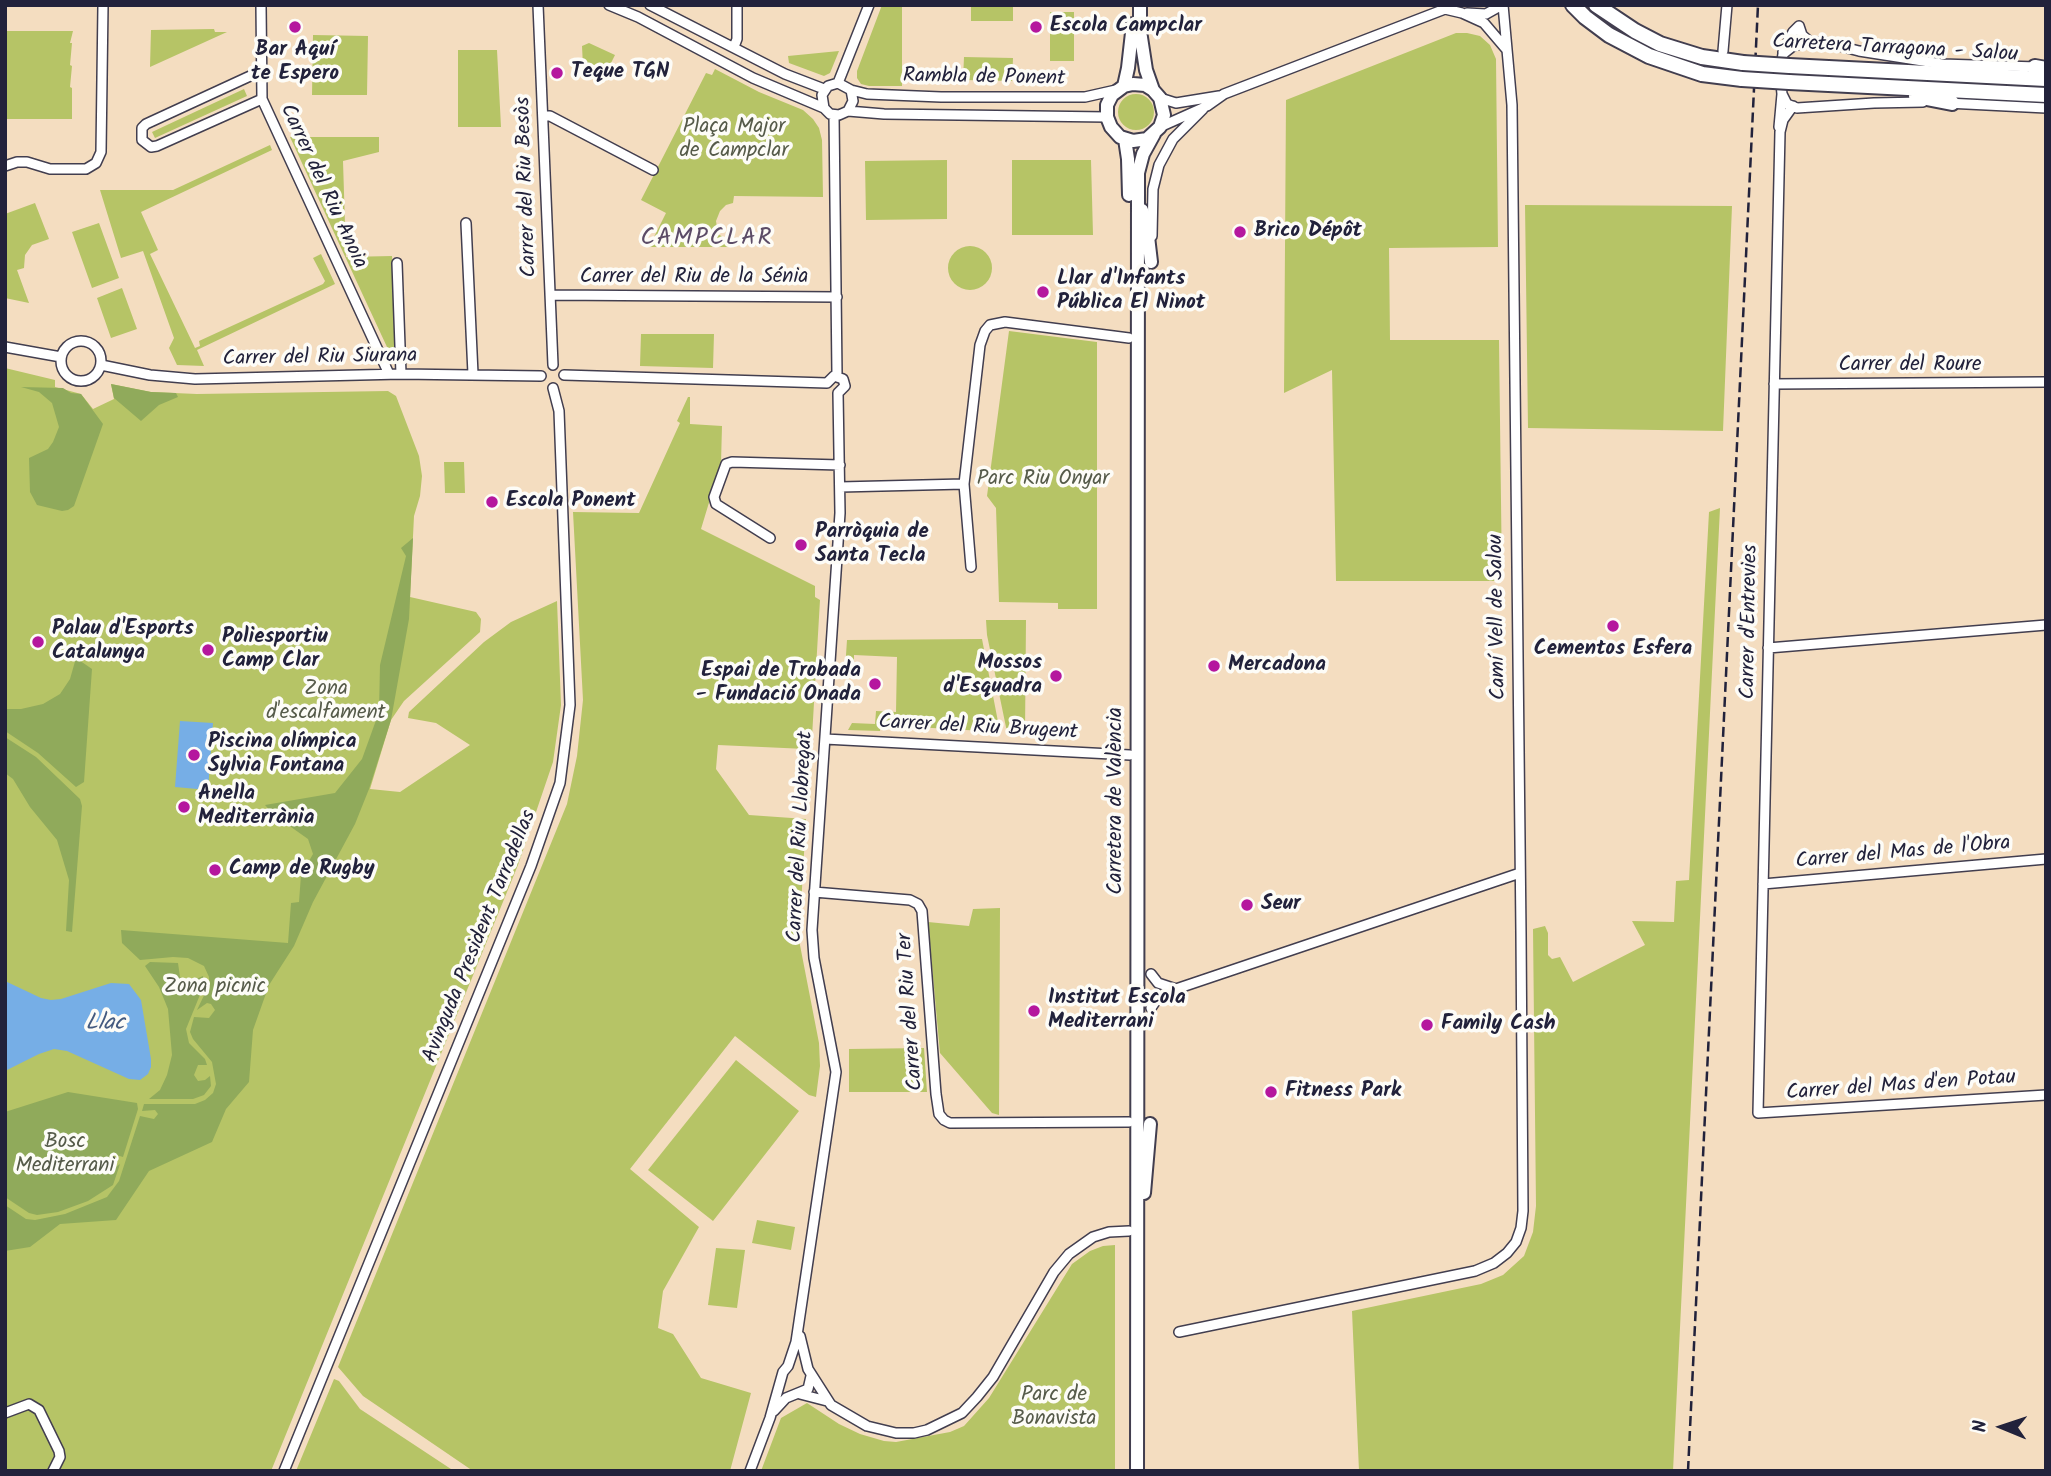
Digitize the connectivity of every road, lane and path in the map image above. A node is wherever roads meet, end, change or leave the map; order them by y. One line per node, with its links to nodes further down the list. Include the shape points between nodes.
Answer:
1 (103, 5): 50 (street, via 101,152 96,163 86,169 50,169 27,162)
2 (261, 5): 26 (street, Carrer del Riu Anoia)
3 (609, 5): 41 (street, via 763,83)
4 (650, 5): 19 (street)
5 (737, 5): 19 (street)
6 (869, 5): 28 (street)
7 (1133, 5): 30 (main road, via 1133,34)
8 (1140, 5): 34 (main road, via 1146,70)
9 (1502, 5): 16 (street, via 1486,14); 20 (street, Camí Vell de Salou)
10 (1563, 5): 17 (highway)
11 (1573, 5): 17 (highway)
12 (1596, 5): 21 (highway, Carretera Tarragona - Salou, via 1660,44 1692,55)
13 (1727, 5): 21 (street)
14 (538, 6): 45 (street, Carrer del Riu Besòs)
15 (1447, 7): 16 (street); 35 (street)
16 (1462, 13): 20 (street, via 1484,23)
17 (1585, 17): 31 (highway, Carretera Tarragona - Salou, bridge, via 1649,56 1702,74)
18 (1810, 42): 22 (street, via 1793,46); 22 (street, via 1799,26); 23 (street)
19 (734, 47): 32 (street)
20 (1508, 51): 84 (street, Camí Vell de Salou)
21 (1731, 59): 22 (highway, Carretera Tarragona - Salou, bridge)
22 (1786, 60): 25 (highway, Carretera Tarragona - Salou); 31 (street, Carrer d'Entrevies, via 1780,74)
23 (1942, 64): 24 (street); 25 (highway)
24 (2042, 68)
25 (1869, 69): 27 (highway, Carretera Tarragona - Salou)
26 (261, 71): 37 (street, Carrer del Riu Anoia); 37 (street, via 146,124 142,140 157,146)
27 (2046, 79)
28 (838, 83): 32 (street); 33 (street)
29 (1853, 85): 31 (highway, Carretera Tarragona - Salou); 36 (highway, Carretera Tarragona - Salou); 38 (highway)
30 (1121, 88): 33 (street, Rambla de Ponent, via 1086,97 933,97); 34 (main road, via 1140,84); 46 (main road, via 1107,105)
31 (1785, 88): 40 (street, via 1787,103); 48 (street, Carrer d'Entrevies)
32 (824, 89): 41 (street)
33 (851, 90): 43 (street, via 853,101)
34 (1157, 94): 35 (street, via 1176,103); 47 (main road, via 1164,115)
35 (1224, 94): 39 (street)
36 (2046, 95)
37 (262, 99): 63 (street, Carrer del Riu Anoia)
38 (1952, 103): 40 (street); 42 (street)
39 (1207, 106): 47 (street); 54 (street, via 1173,139 1159,165 1153,189)
40 (1793, 106): 48 (street, Carrer d'Entrevies)
41 (824, 108): 44 (street)
42 (2046, 108)
43 (848, 111): 44 (street); 46 (street, Rambla de Ponent)
44 (834, 115): 57 (street)
45 (543, 116): 51 (street); 56 (street, Carrer del Riu Besòs)
46 (1107, 117): 49 (main road)
47 (1157, 131): 49 (main road, via 1138,141); 52 (main road, Carretera de València, via 1143,154)
48 (1780, 132): 71 (street, Carrer d'Entrevies)
49 (1125, 139): 58 (main road, Carretera de València)
50 (5, 166)
51 (653, 170)
52 (1138, 201): 54 (main road); 95 (main road, Carretera de València)
53 (466, 223): 65 (street)
54 (1151, 262)
55 (397, 263): 64 (street, Carrer del Riu Anoia)
56 (550, 295): 57 (street, Carrer del Riu de la Sénia); 62 (street, Carrer del Riu Besòs)
57 (836, 297): 67 (street)
58 (1129, 338): 75 (street, via 1005,322 990,326 980,345); 82 (main road, Carretera de València)
59 (5, 347): 60 (street)
60 (61, 357): 61 (street, via 72,342 88,341 99,352); 61 (street, via 67,377 80,382 94,377)
61 (101, 365): 63 (street, Carrer del Riu Siurana, via 195,379)
62 (553, 365): 66 (street); 68 (street)
63 (389, 374): 64 (street, Carrer del Riu Siurana)
64 (401, 374): 65 (street, Carrer del Riu Siurana)
65 (473, 374): 68 (street, Carrer del Riu Siurana)
66 (564, 375): 70 (street); 72 (street, via 562,383)
67 (837, 375): 70 (street); 73 (street, via 845,386)
68 (541, 376): 72 (street, via 545,385)
69 (2046, 382): 71 (street, Carrer del Roure)
70 (827, 383): 73 (street, via 830,391)
71 (1774, 384): 80 (street, Carrer d'Entrevies)
72 (553, 388): 106 (street, Avinguda President Tarradellas, via 559,411 570,705 559,783 531,866)
73 (838, 393): 74 (street, Carrer del Riu Llobregat)
74 (840, 465): 76 (street, Carrer del Riu Llobregat); 77 (street, via 726,464 714,497 716,504)
75 (964, 484): 76 (street); 78 (street)
76 (840, 486): 81 (street, Carrer del Riu Llobregat)
77 (769, 538)
78 (971, 567)
79 (2046, 625): 80 (street)
80 (1768, 648): 85 (street, Carrer d'Entrevies)
81 (825, 739): 82 (street, Carrer del Riu Brugent); 86 (street, Carrer del Riu Llobregat)
82 (1130, 755): 92 (main road, Carretera de València)
83 (2046, 859): 85 (street, Carrer del Mas de l'Obra)
84 (1520, 873): 88 (street); 97 (street, Camí Vell de Salou, via 1523,1181 1516,1242 1494,1263 1475,1271)
85 (1763, 884): 91 (street, Carrer d'Entrevies)
86 (814, 892): 92 (street, Carrer del Riu Ter, via 910,900 922,911 936,1094 944,1120); 96 (street, Carrer del Riu Llobregat, via 814,958 836,1072)
87 (1151, 974): 88 (street, via 1158,983)
88 (1175, 989): 89 (street)
89 (1151, 1008)
90 (2046, 1095): 91 (street, Carrer del Mas d'en Potau)
91 (1758, 1113)
92 (1129, 1122): 94 (main road, Carretera de València)
93 (1150, 1124): 95 (main road)
94 (1129, 1231): 102 (street, Carrer del Riu Llobregat, via 1093,1237 1069,1254 993,1377 962,1413 927,1430 896,1433 867,1426); 108 (main road, Carretera de València)
95 (1136, 1263): 109 (main road, Carretera de València)
96 (799, 1320): 98 (street, Carrer del Riu Llobregat); 99 (street, Carrer del Riu Llobregat)
97 (1179, 1332)
98 (788, 1366): 99 (street, via 796,1363); 100 (street)
99 (810, 1372): 101 (street, via 808,1389); 102 (street, Carrer del Riu Llobregat)
100 (781, 1380): 101 (street, via 786,1390); 104 (street)
101 (798, 1394): 102 (street, Carrer del Riu Llobregat); 104 (street, via 778,1404)
102 (827, 1401)
103 (5, 1413): 105 (street, via 29,1404 39,1410 60,1457)
104 (769, 1418): 107 (street)
105 (53, 1471)
106 (284, 1471)
107 (750, 1471)
108 (1129, 1471)
109 (1137, 1471)

